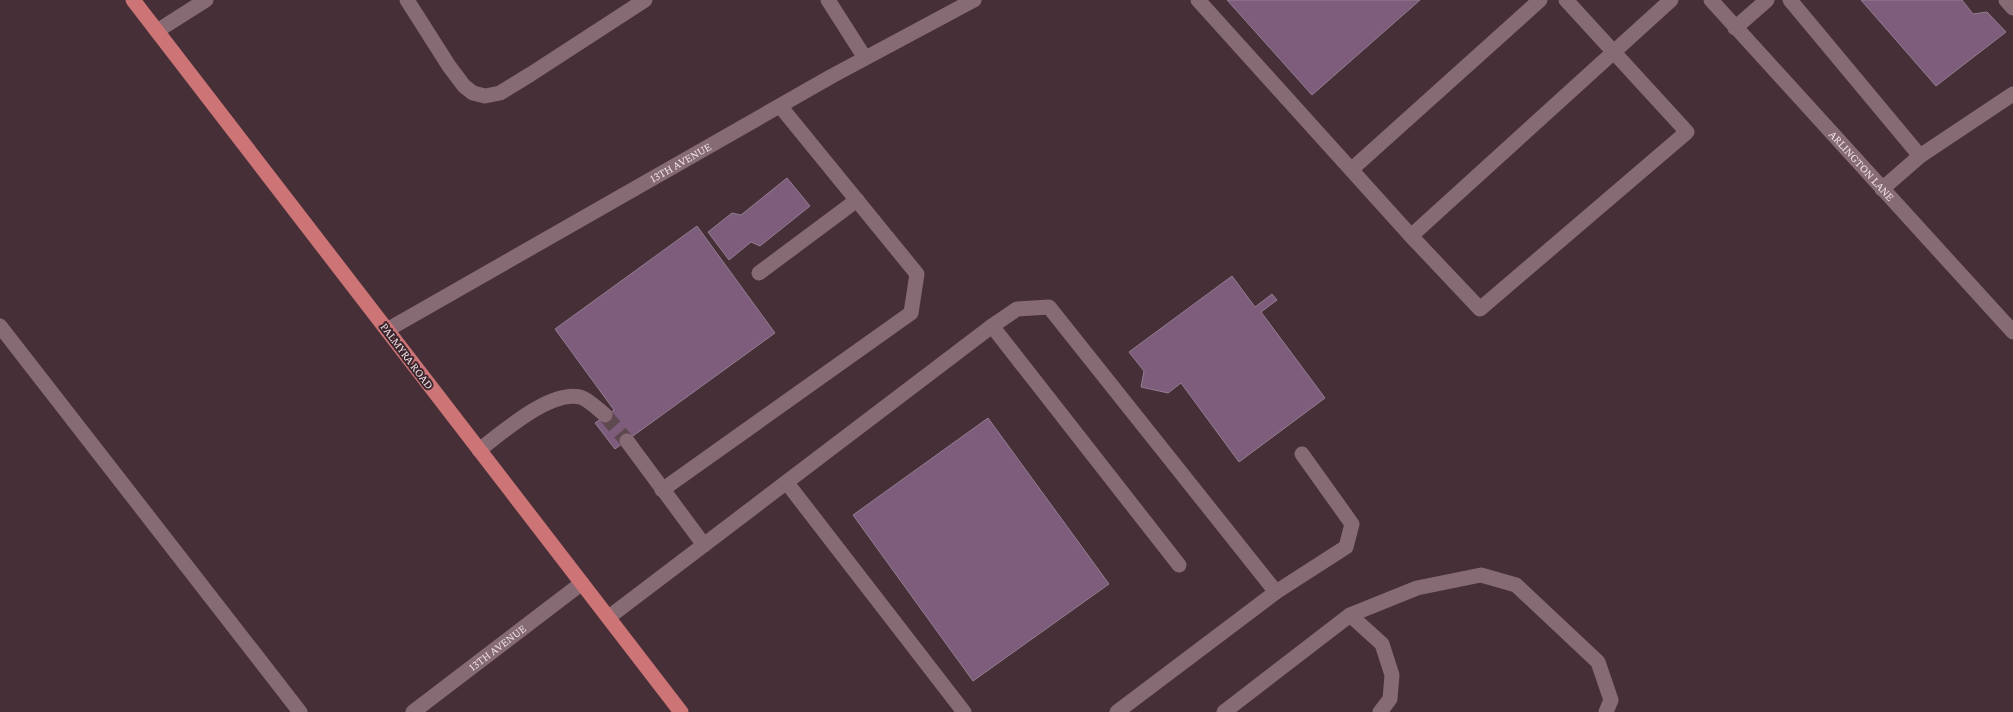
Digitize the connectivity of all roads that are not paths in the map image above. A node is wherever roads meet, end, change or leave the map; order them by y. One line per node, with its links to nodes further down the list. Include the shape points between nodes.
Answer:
1 (133, 0): 17 (main road, PALMYRA ROAD)
2 (206, 0): 17 (street)
3 (407, 0): 4 (street, via 464,86 485,96 500,93)
4 (645, 0)
5 (828, 0): 19 (street)
6 (974, 0): 19 (street, 13TH AVENUE)
7 (1198, 0): 23 (street)
8 (1540, 0): 23 (street)
9 (1566, 0): 18 (street)
10 (1671, 0): 18 (street)
11 (1711, 0): 16 (street, ARLINGTON LANE)
12 (1767, 0): 16 (street)
13 (1790, 0): 22 (street)
14 (2006, 0): 15 (street)
15 (2013, 8)
16 (1735, 28): 24 (street, ARLINGTON LANE)
17 (157, 31): 30 (main road, PALMYRA ROAD)
18 (1613, 53): 26 (street); 26 (street, via 1687,132 1480,309)
19 (865, 58): 21 (street, 13TH AVENUE)
20 (2013, 94): 22 (street)
21 (780, 106): 25 (street); 30 (street, 13TH AVENUE)
22 (1920, 156): 24 (street)
23 (1352, 169): 26 (street)
24 (1882, 189): 31 (street, ARLINGTON LANE)
25 (857, 200): 27 (street); 37 (street, via 917,274 911,313)
26 (1411, 236)
27 (759, 273)
28 (0, 326): 45 (street)
29 (992, 326): 36 (street); 39 (street); 41 (street, via 1017,309 1049,307)
30 (388, 330): 34 (main road, PALMYRA ROAD)
31 (2013, 332)
32 (605, 415): 34 (street, via 581,397 555,398)
33 (627, 440): 37 (street)
34 (479, 450): 40 (main road, PALMYRA ROAD)
35 (1302, 454): 41 (street, via 1352,524 1346,547)
36 (786, 483): 38 (street); 47 (street)
37 (662, 490): 38 (street)
38 (704, 545): 43 (street)
39 (1178, 565)
40 (582, 583): 43 (main road, PALMYRA ROAD); 46 (street, 13TH AVENUE)
41 (1276, 592): 48 (street)
42 (1350, 615): 49 (street); 50 (street, via 1382,644 1392,675 1390,698); 51 (street, via 1417,588 1481,575 1516,586 1598,662 1612,700)
43 (609, 617): 44 (main road, PALMYRA ROAD)
44 (677, 711)
45 (300, 712)
46 (413, 712)
47 (964, 712)
48 (1117, 712)
49 (1224, 712)
50 (1380, 712)
51 (1606, 712)

